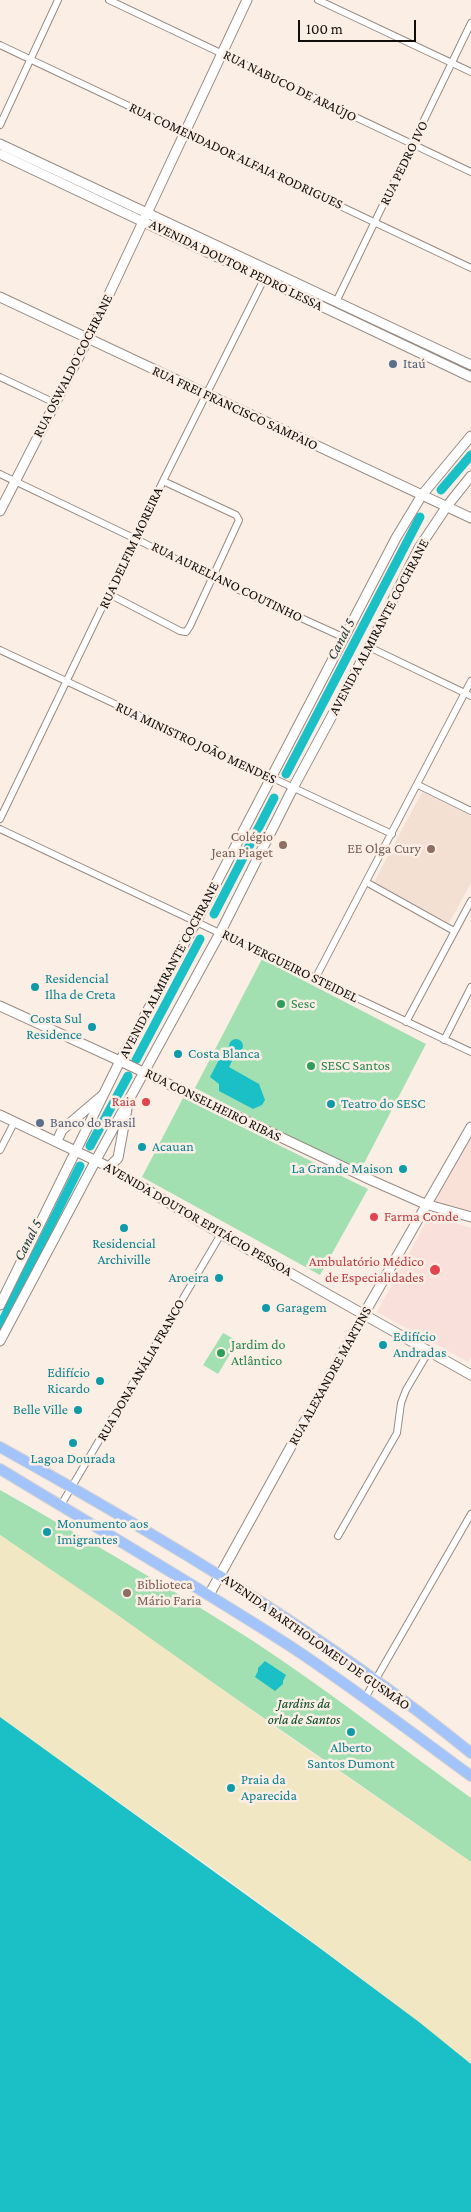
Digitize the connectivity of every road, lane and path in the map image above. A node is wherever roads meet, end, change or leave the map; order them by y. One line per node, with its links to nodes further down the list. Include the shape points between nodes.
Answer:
1 (58, 0): 8 (street)
2 (109, 0): 7 (street, RUA NABUCO DE ARAÚJO)
3 (247, 0): 7 (main road, RUA OSWALDO COCHRANE)
4 (318, 0): 9 (street)
5 (471, 23): 9 (street, RUA PEDRO IVO)
6 (0, 45): 8 (street, RUA COMENDADOR ALFAIA RODRIGUES)
7 (222, 53): 12 (main road, RUA OSWALDO COCHRANE); 14 (street, RUA NABUCO DE ARAÚJO)
8 (31, 59): 11 (street); 12 (street, RUA COMENDADOR ALFAIA RODRIGUES)
9 (452, 63): 10 (street); 14 (street, RUA PEDRO IVO)
10 (471, 72)
11 (0, 125)
12 (185, 132): 17 (main road, RUA OSWALDO COCHRANE); 18 (street, RUA COMENDADOR ALFAIA RODRIGUES)
13 (0, 144): 17 (main road, AVENIDA DOUTOR PEDRO LESSA)
14 (412, 144): 16 (street, RUA NABUCO DE ARAÚJO); 18 (street, RUA PEDRO IVO)
15 (0, 154): 17 (main road, AVENIDA DOUTOR PEDRO LESSA)
16 (471, 172)
17 (147, 217): 20 (main road, AVENIDA DOUTOR PEDRO LESSA); 22 (main road, AVENIDA DOUTOR PEDRO LESSA); 23 (main road, RUA OSWALDO COCHRANE)
18 (375, 222): 19 (street, RUA COMENDADOR ALFAIA RODRIGUES); 22 (street, RUA PEDRO IVO)
19 (471, 268)
20 (264, 279): 26 (main road, AVENIDA DOUTOR PEDRO LESSA); 27 (street, RUA DELFIM MOREIRA)
21 (0, 297): 23 (main road, RUA FREI FRANCISCO SAMPAIO)
22 (336, 302): 24 (main road, AVENIDA DOUTOR PEDRO LESSA)
23 (88, 339): 27 (main road, RUA FREI FRANCISCO SAMPAIO); 28 (main road, RUA OSWALDO COCHRANE)
24 (471, 365)
25 (0, 377): 28 (street)
26 (471, 377)
27 (206, 394): 33 (street, RUA DELFIM MOREIRA); 34 (main road, RUA FREI FRANCISCO SAMPAIO)
28 (55, 403): 32 (main road, RUA OSWALDO COCHRANE)
29 (471, 436): 34 (main road, AVENIDA ALMIRANTE COCHRANE)
30 (0, 474): 32 (street, RUA AURELIANO COUTINHO)
31 (471, 476): 35 (main road, AVENIDA ALMIRANTE COCHRANE)
32 (14, 481): 36 (main road, RUA OSWALDO COCHRANE); 38 (street, RUA AURELIANO COUTINHO)
33 (163, 481): 38 (street, RUA DELFIM MOREIRA); 39 (street, via 239,520)
34 (423, 495): 35 (main road, RUA FREI FRANCISCO SAMPAIO); 41 (main road, AVENIDA ALMIRANTE COCHRANE, via 396,538)
35 (444, 505): 37 (main road, RUA FREI FRANCISCO SAMPAIO); 42 (main road, AVENIDA ALMIRANTE COCHRANE)
36 (0, 511)
37 (471, 518)
38 (135, 538): 39 (street, RUA AURELIANO COUTINHO); 40 (street, RUA DELFIM MOREIRA)
39 (213, 578): 40 (street, via 186,632); 41 (street, RUA AURELIANO COUTINHO)
40 (109, 594): 45 (street, RUA DELFIM MOREIRA)
41 (345, 638): 47 (main road, AVENIDA ALMIRANTE COCHRANE)
42 (369, 647): 46 (street); 49 (main road, AVENIDA ALMIRANTE COCHRANE)
43 (0, 650): 45 (street, RUA MINISTRO JOÃO MENDES)
44 (471, 681): 46 (street)
45 (68, 682): 47 (street, RUA MINISTRO JOÃO MENDES); 51 (street, RUA DELFIM MOREIRA)
46 (468, 694): 48 (street)
47 (272, 779): 49 (street, RUA MINISTRO JOÃO MENDES); 56 (main road, AVENIDA ALMIRANTE COCHRANE)
48 (418, 785): 50 (street); 53 (street)
49 (291, 787): 53 (street, RUA MINISTRO JOÃO MENDES); 58 (main road, AVENIDA ALMIRANTE COCHRANE)
50 (471, 811)
51 (0, 819)
52 (0, 829): 56 (street, RUA VERGUEIRO STEIDEL)
53 (392, 834): 54 (street)
54 (366, 882): 57 (street); 59 (street)
55 (471, 901): 57 (street)
56 (198, 923): 58 (street, RUA VERGUEIRO STEIDEL); 65 (main road, AVENIDA ALMIRANTE COCHRANE)
57 (454, 931): 62 (street)
58 (218, 932): 59 (street, RUA VERGUEIRO STEIDEL); 66 (main road, AVENIDA ALMIRANTE COCHRANE)
59 (315, 979): 62 (street, RUA VERGUEIRO STEIDEL)
60 (471, 986): 63 (street)
61 (0, 1006): 65 (main road, RUA CONSELHEIRO RIBAS)
62 (406, 1022): 63 (street, RUA VERGUEIRO STEIDEL)
63 (444, 1040): 64 (street, RUA VERGUEIRO STEIDEL)
64 (471, 1052)
65 (122, 1062): 66 (main road, RUA CONSELHEIRO RIBAS); 67 (main road, AVENIDA ALMIRANTE COCHRANE)
66 (142, 1071): 68 (main road, AVENIDA ALMIRANTE COCHRANE); 77 (main road, RUA CONSELHEIRO RIBAS)
67 (106, 1092): 72 (main road, via 62,1130); 74 (main road, AVENIDA ALMIRANTE COCHRANE)
68 (128, 1101): 75 (main road, AVENIDA ALMIRANTE COCHRANE); 76 (main road, via 118,1158)
69 (0, 1115): 70 (main road, AVENIDA DOUTOR EPITÁCIO PESSOA)
70 (15, 1120): 72 (main road, AVENIDA DOUTOR EPITÁCIO PESSOA); 73 (street)
71 (471, 1126): 77 (main road, RUA ALEXANDRE MARTINS)
72 (57, 1141): 74 (main road, AVENIDA DOUTOR EPITÁCIO PESSOA)
73 (0, 1150)
74 (79, 1152): 75 (main road, AVENIDA DOUTOR EPITÁCIO PESSOA); 80 (main road, AVENIDA ALMIRANTE COCHRANE)
75 (93, 1158): 76 (main road, AVENIDA DOUTOR EPITÁCIO PESSOA); 82 (main road, AVENIDA ALMIRANTE COCHRANE)
76 (109, 1167): 79 (main road, AVENIDA DOUTOR EPITÁCIO PESSOA)
77 (426, 1204): 78 (main road, RUA CONSELHEIRO RIBAS); 81 (main road, RUA ALEXANDRE MARTINS)
78 (471, 1217)
79 (221, 1234): 81 (main road, AVENIDA DOUTOR EPITÁCIO PESSOA); 87 (street, RUA DONA ANÁLIA FRANCO)
80 (0, 1304)
81 (364, 1314): 83 (main road, AVENIDA DOUTOR EPITÁCIO PESSOA); 91 (main road, RUA ALEXANDRE MARTINS)
82 (0, 1341)
83 (429, 1351): 84 (main road, AVENIDA DOUTOR EPITÁCIO PESSOA); 90 (street, via 406,1390 397,1433)
84 (471, 1375)
85 (0, 1447): 87 (main road, AVENIDA BARTHOLOMEU DE GUSMÃO)
86 (0, 1469): 88 (main road, AVENIDA BARTHOLOMEU DE GUSMÃO)
87 (72, 1487): 88 (street, RUA DONA ANÁLIA FRANCO); 91 (main road, AVENIDA BARTHOLOMEU DE GUSMÃO)
88 (61, 1506): 92 (main road, AVENIDA BARTHOLOMEU DE GUSMÃO)
89 (471, 1514): 93 (street)
90 (338, 1536)
91 (220, 1575): 92 (main road, RUA ALEXANDRE MARTINS); 93 (main road, AVENIDA BARTHOLOMEU DE GUSMÃO)
92 (209, 1595): 94 (main road, AVENIDA BARTHOLOMEU DE GUSMÃO)
93 (376, 1681): 94 (street); 95 (main road, AVENIDA BARTHOLOMEU DE GUSMÃO)
94 (366, 1698): 96 (main road, AVENIDA BARTHOLOMEU DE GUSMÃO)
95 (471, 1753)
96 (471, 1776)

